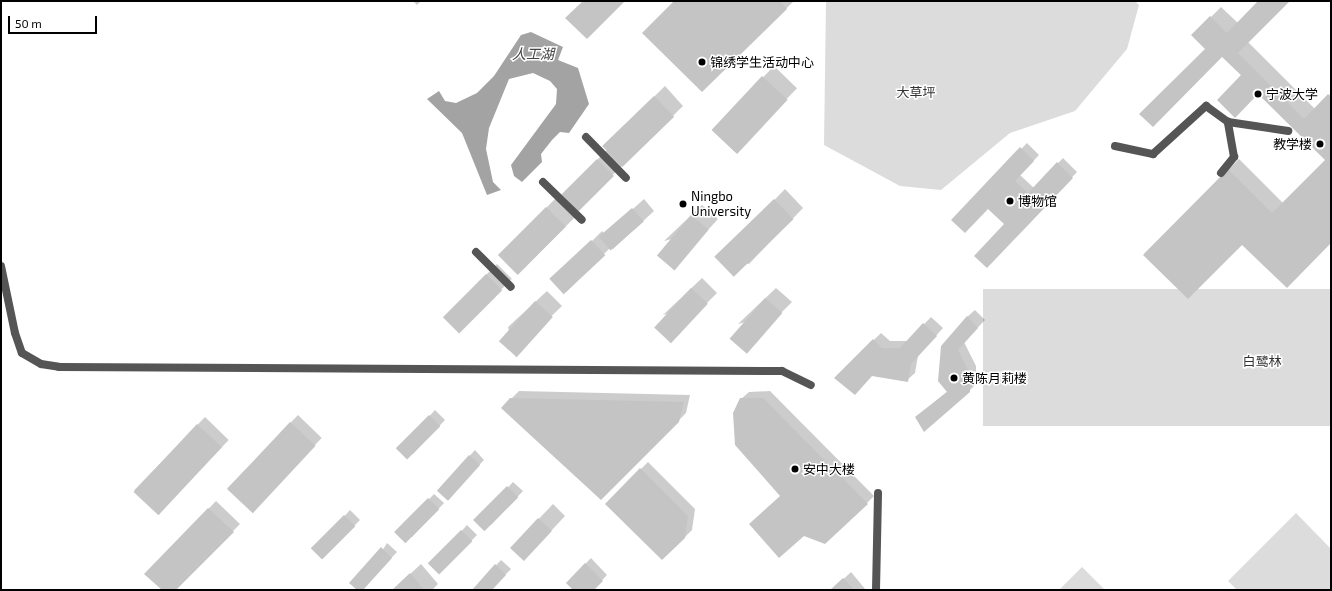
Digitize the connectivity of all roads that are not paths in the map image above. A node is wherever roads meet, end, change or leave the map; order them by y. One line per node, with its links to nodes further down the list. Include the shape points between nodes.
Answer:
1 (1228, 122): 2 (street); 4 (street, via 1206,106 1153,154); 5 (street, via 1234,157)
2 (1288, 131)
3 (586, 137): 6 (street)
4 (1115, 146)
5 (1220, 173)
6 (626, 178)
7 (543, 182): 8 (street)
8 (582, 220)
9 (476, 252): 11 (street)
10 (1, 266): 12 (street, via 15,333 22,353 41,364 59,367 782,371)
11 (512, 287)
12 (811, 385)
13 (878, 493): 14 (street)
14 (876, 590)

